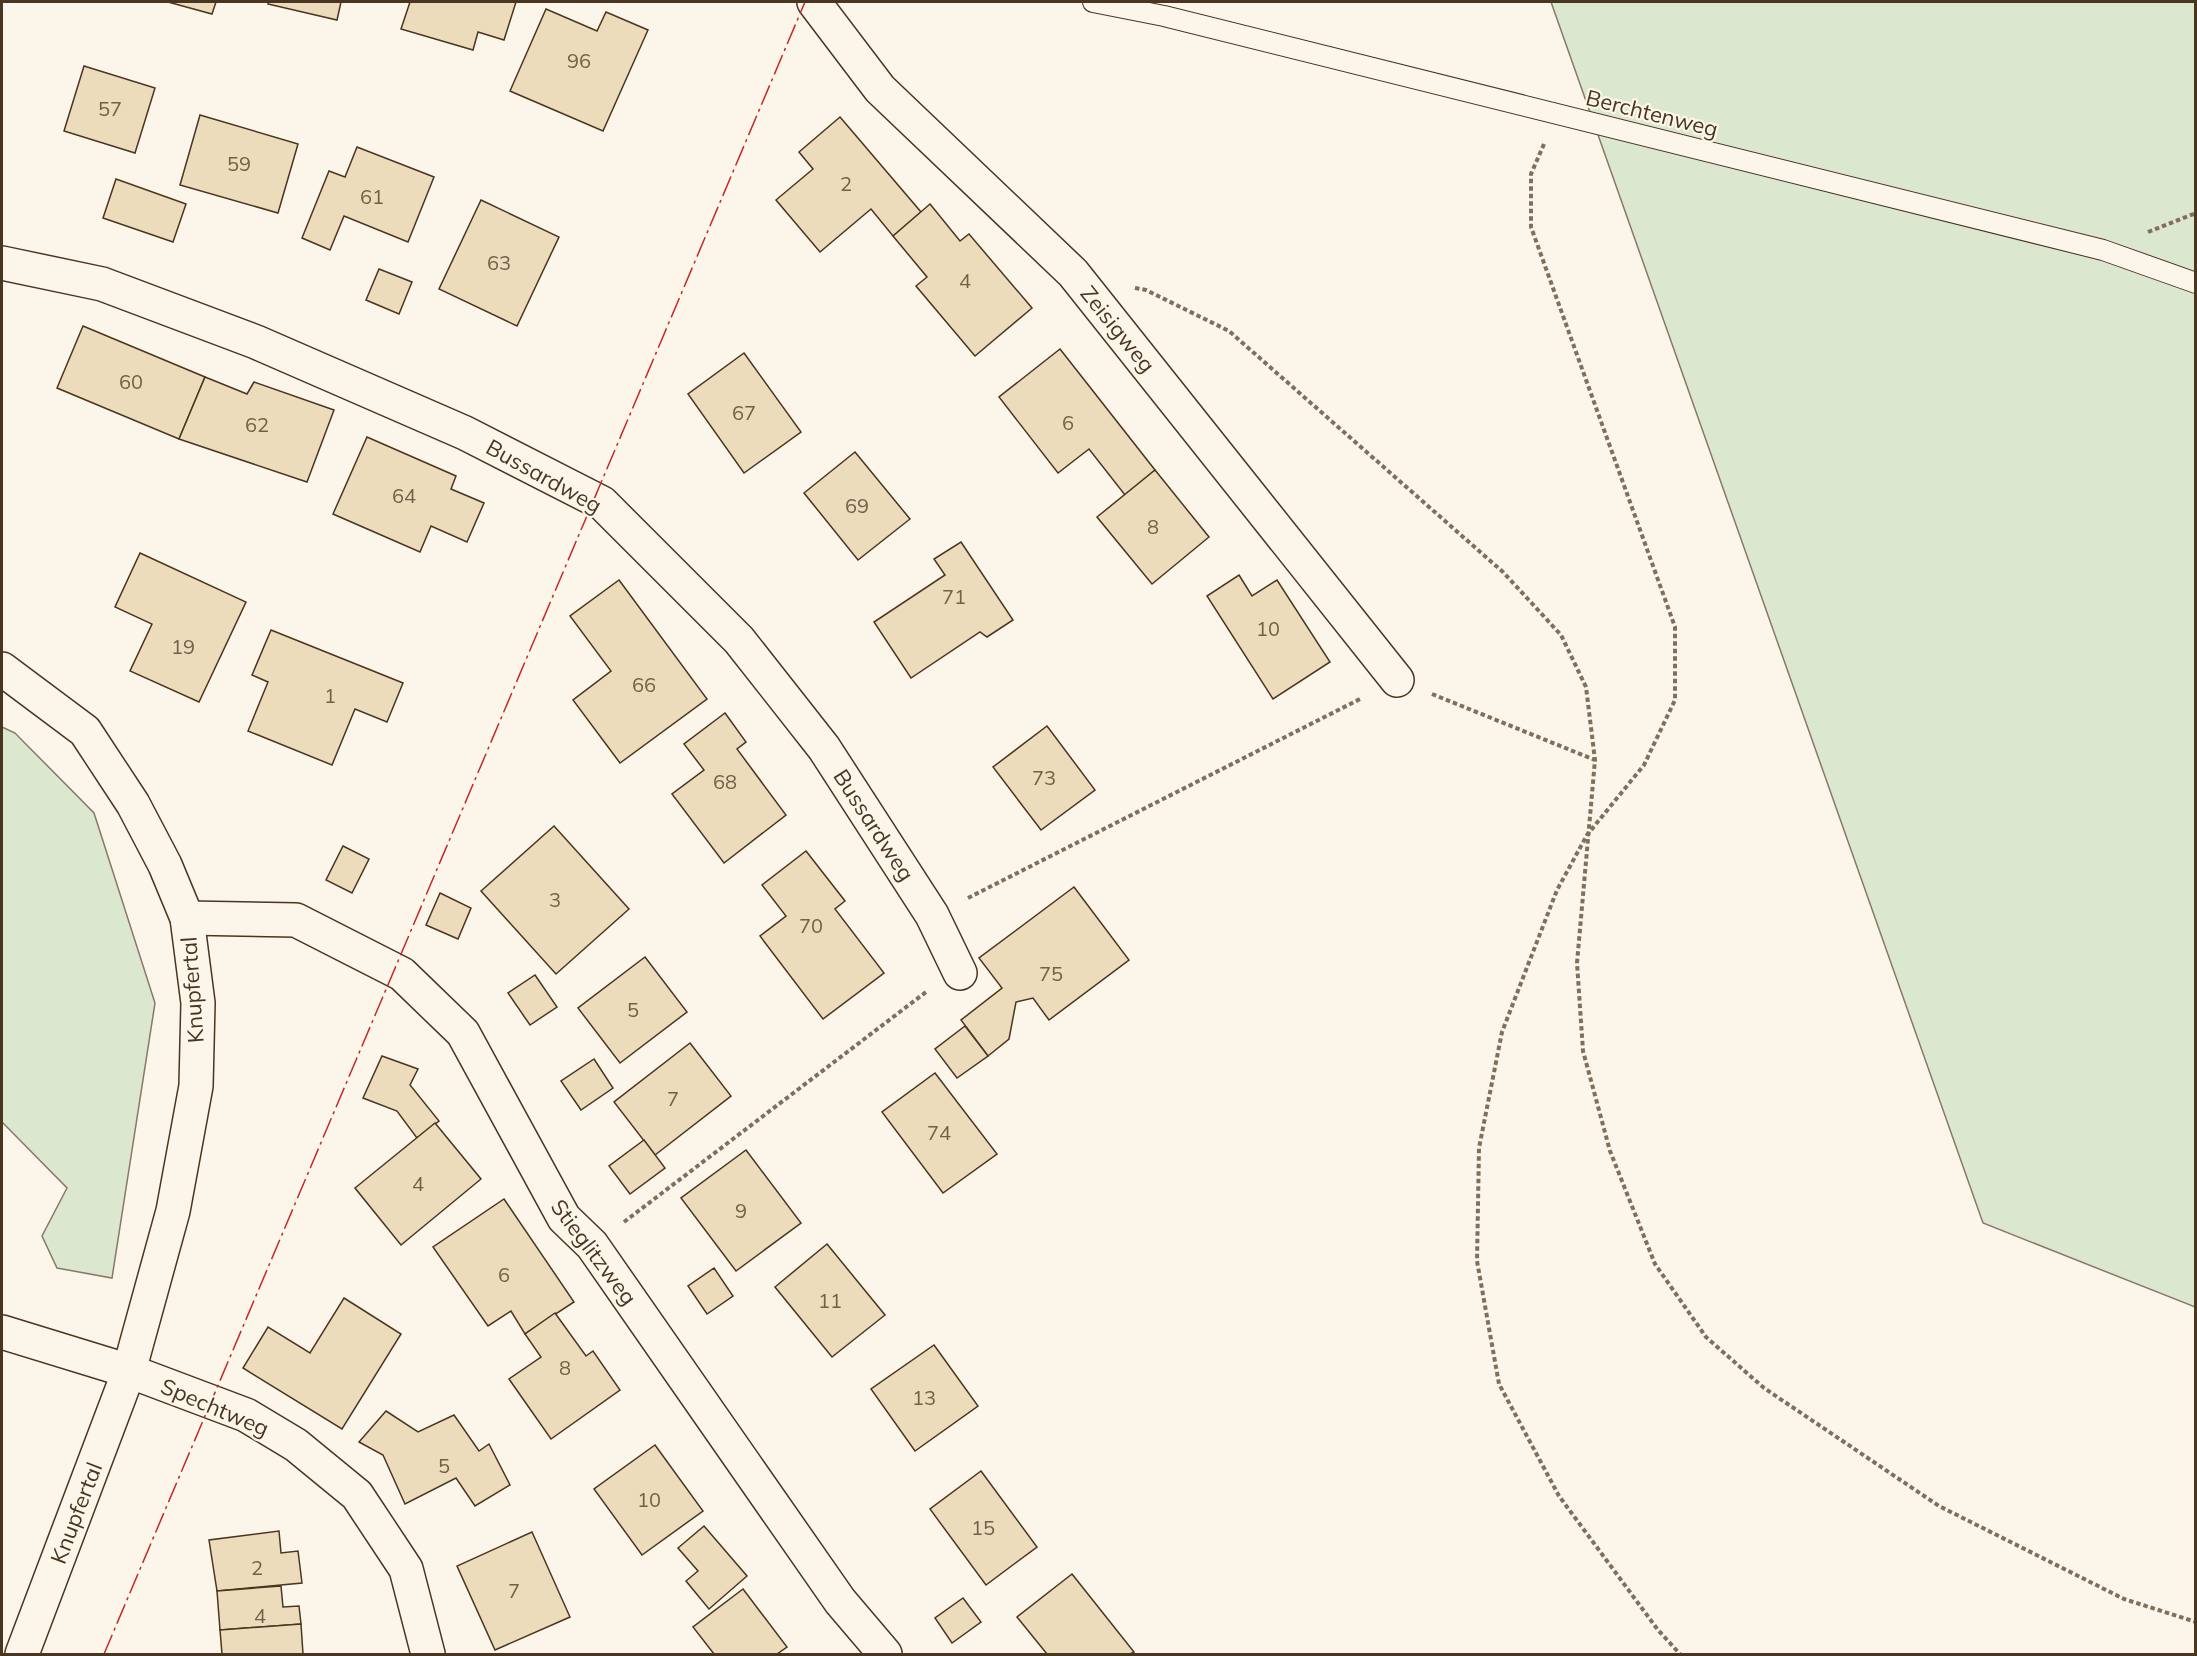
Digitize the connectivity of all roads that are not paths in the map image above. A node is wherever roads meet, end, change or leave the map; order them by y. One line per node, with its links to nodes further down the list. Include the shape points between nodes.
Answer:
1 (814, 2): 6 (street, Zeisigweg, via 880,89 1073,273)
2 (1093, 2): 4 (lane, Berchtenweg, via 1164,16 2103,250)
3 (2, 263): 8 (street, Bussardweg, via 102,284 256,342 465,433 602,503 739,640 824,747 932,915)
4 (2196, 283)
5 (2, 669): 7 (street, Knupfertal, via 85,731 133,804)
6 (1397, 680)
7 (187, 918): 10 (street, Knupfertal, via 198,1003 196,1086 174,1211); 15 (street, Stieglitzweg, via 296,920 402,974 463,1033 564,1218 592,1245 840,1602)
8 (960, 973)
9 (2, 1332): 10 (street)
10 (129, 1371): 13 (street, Knupfertal); 14 (street, Spechtweg, via 246,1415 296,1445 357,1495 406,1569)
11 (2, 1653): 12 (street)
12 (8, 1654)
13 (22, 1654)
14 (428, 1654)
15 (885, 1654)

